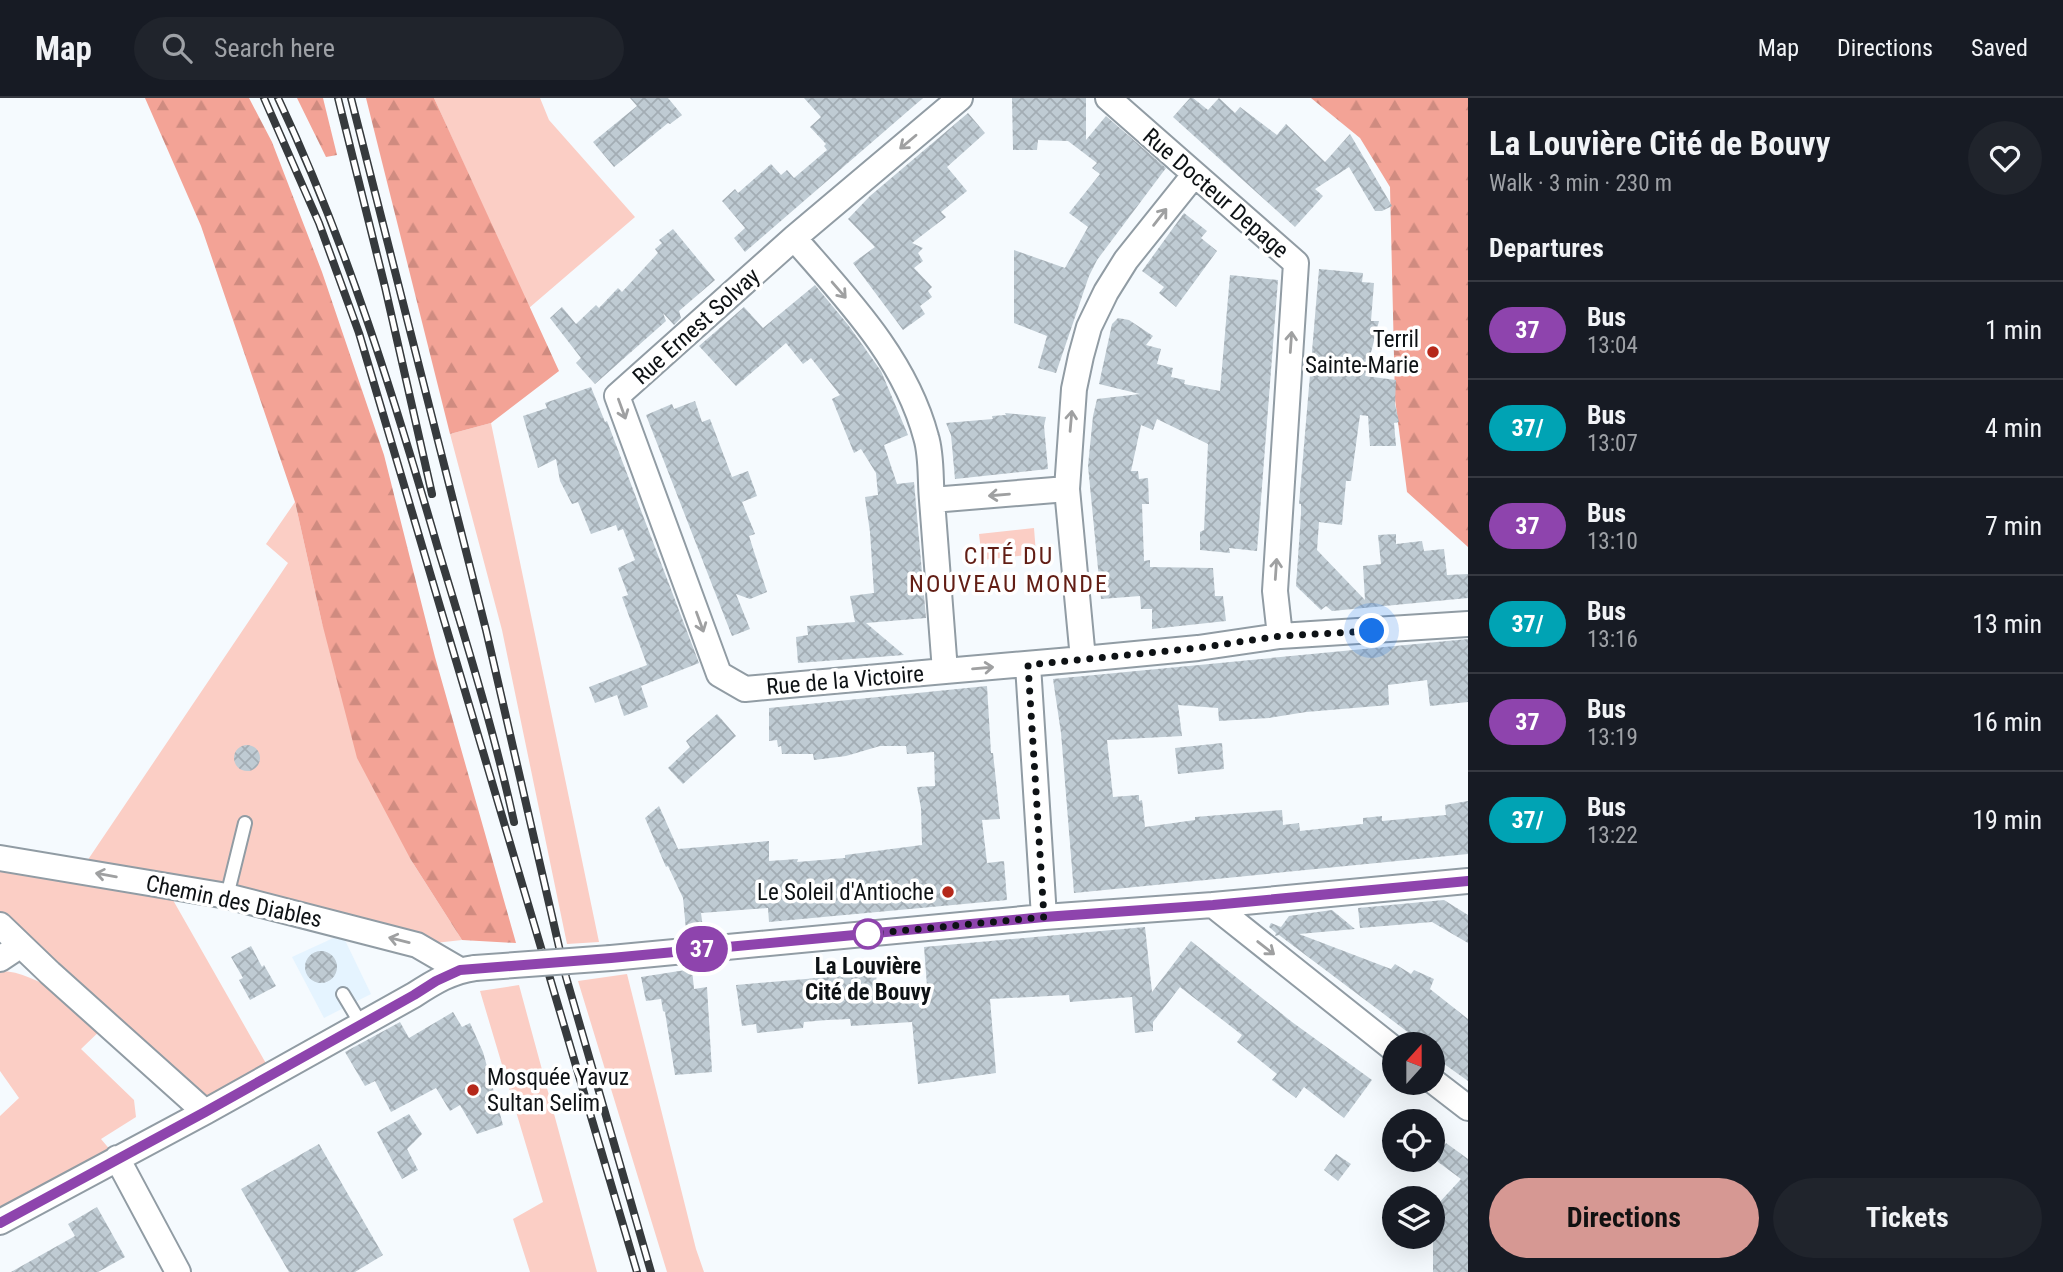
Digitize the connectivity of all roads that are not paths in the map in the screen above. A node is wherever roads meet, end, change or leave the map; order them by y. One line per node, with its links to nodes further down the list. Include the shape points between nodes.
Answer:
1 (960, 98): 4 (street, Rue Ernest Solvay, one-way to 4)
2 (1108, 98): 3 (street, Rue Docteur Depage)
3 (1194, 174): 5 (street, one-way to 3, via 1074,389 1089,327 1126,260); 8 (street, Rue Docteur Depage, one-way to 3, via 1275,591 1296,263)
4 (794, 238): 6 (street, one-way to 6, via 875,332 906,384 927,438); 12 (street, Rue Ernest Solvay, one-way to 12, via 618,396 719,674)
5 (1067, 489): 6 (street, one-way to 6); 9 (street)
6 (932, 500): 11 (street)
7 (1468, 624): 8 (street)
8 (1280, 636): 9 (street)
9 (1083, 659): 10 (street, Rue de la Victoire)
10 (1028, 665): 11 (street, Rue de la Victoire, one-way to 10); 18 (street)
11 (945, 671): 12 (street, Rue de la Victoire)
12 (745, 690)
13 (245, 823): 16 (lane)
14 (0, 858): 16 (street, Chemin des Diables, one-way to 14)
15 (1468, 881): 17 (street)
16 (227, 896): 21 (street, Chemin des Diables, one-way to 16, via 417,945)
17 (1213, 905): 18 (street); 25 (street, one-way to 25)
18 (1044, 917): 21 (street, bridge)
19 (0, 925): 22 (street)
20 (4, 952): 22 (street)
21 (468, 969): 24 (street)
22 (50, 973): 28 (street)
23 (343, 994): 24 (lane)
24 (361, 1024): 28 (street)
25 (1382, 1040)
26 (1446, 1091): 27 (street)
27 (1468, 1108)
28 (205, 1112): 29 (street)
29 (117, 1158): 30 (street); 31 (street)
30 (0, 1223)
31 (178, 1272)

